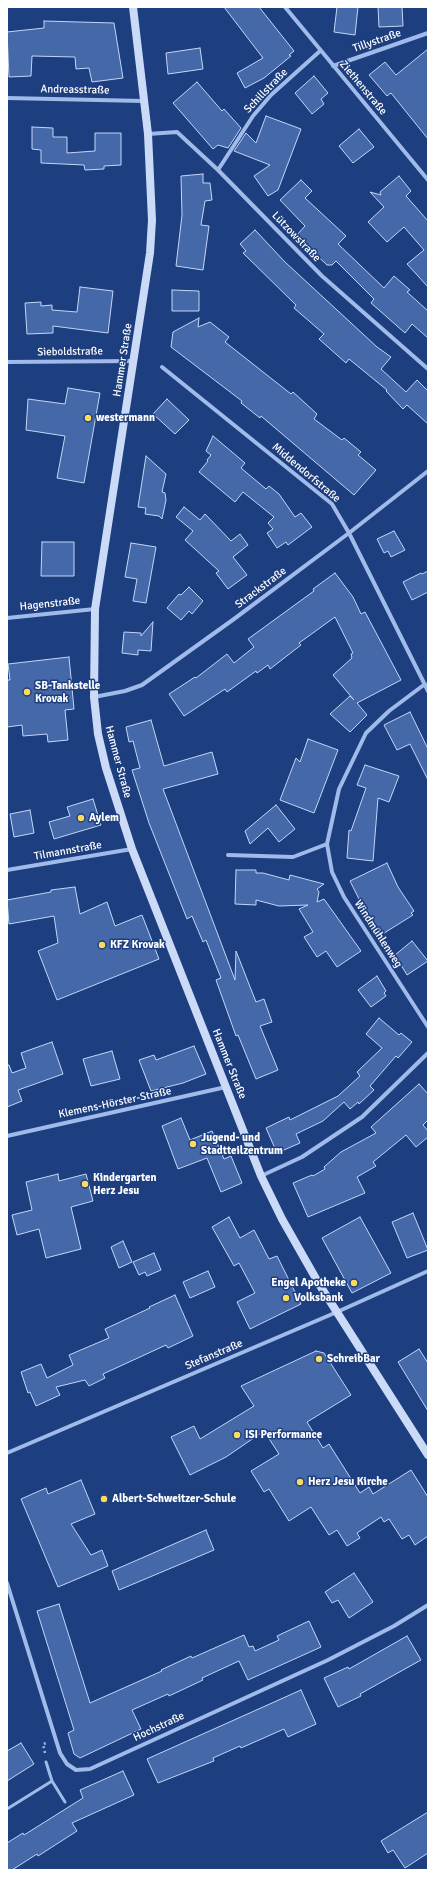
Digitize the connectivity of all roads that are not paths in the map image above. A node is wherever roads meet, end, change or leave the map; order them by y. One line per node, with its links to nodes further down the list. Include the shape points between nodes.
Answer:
1 (133, 7): 7 (main road, Hammer Straße)
2 (285, 7): 4 (street, Ziethenstraße)
3 (428, 33): 5 (street, Tillystraße)
4 (320, 51): 5 (street, Ziethenstraße); 9 (street, Schillstraße, via 271,95 252,116)
5 (333, 66): 10 (street, Ziethenstraße)
6 (7, 98): 7 (street, Andreasstraße)
7 (143, 101): 8 (main road, Hammer Straße)
8 (148, 134): 9 (street, Lützowstraße, via 177,132); 11 (main road, Hammer Straße, via 152,220 150,253)
9 (218, 170): 14 (street, Lützowstraße, via 322,276)
10 (428, 180)
11 (134, 361): 12 (street, Sieboldstraße); 17 (main road, Hammer Straße)
12 (7, 362)
13 (162, 367): 16 (street, Middendorfstraße, via 332,504)
14 (428, 368)
15 (428, 471): 16 (street, Strackstraße)
16 (349, 533): 19 (street, Middendorfstraße); 21 (street, Strackstraße, via 142,685)
17 (95, 609): 18 (street, Hagenstraße); 21 (main road, Hammer Straße)
18 (7, 618)
19 (425, 684): 20 (street, Middendorfstraße); 22 (street, Windmühlenweg, via 389,711 366,733 339,789)
20 (428, 691)
21 (94, 697): 23 (main road, Hammer Straße, via 98,734 106,768)
22 (327, 844): 24 (street, via 293,857); 26 (street, Windmühlenweg, via 332,872 344,898)
23 (132, 849): 25 (street, Tilmannstraße); 28 (main road, Hammer Straße)
24 (228, 855)
25 (7, 870)
26 (428, 1028)
27 (428, 1053): 30 (street, via 362,1117 302,1157)
28 (226, 1087): 29 (street, Klemens-Hörster-Straße); 30 (main road, Hammer Straße)
29 (7, 1136)
30 (261, 1176): 32 (main road, Hammer Straße, via 295,1243)
31 (428, 1271): 32 (street, Stefanstraße)
32 (337, 1312): 33 (street, Stefanstraße); 34 (main road, Hammer Straße)
33 (7, 1453)
34 (428, 1455)
35 (7, 1583): 36 (street, Hochstraße, via 60,1753 67,1764 76,1770 90,1769 328,1660 394,1626)
36 (428, 1605)
37 (46, 1762): 38 (lane)
38 (52, 1781): 39 (lane); 40 (lane)
39 (65, 1802)
40 (7, 1809)

